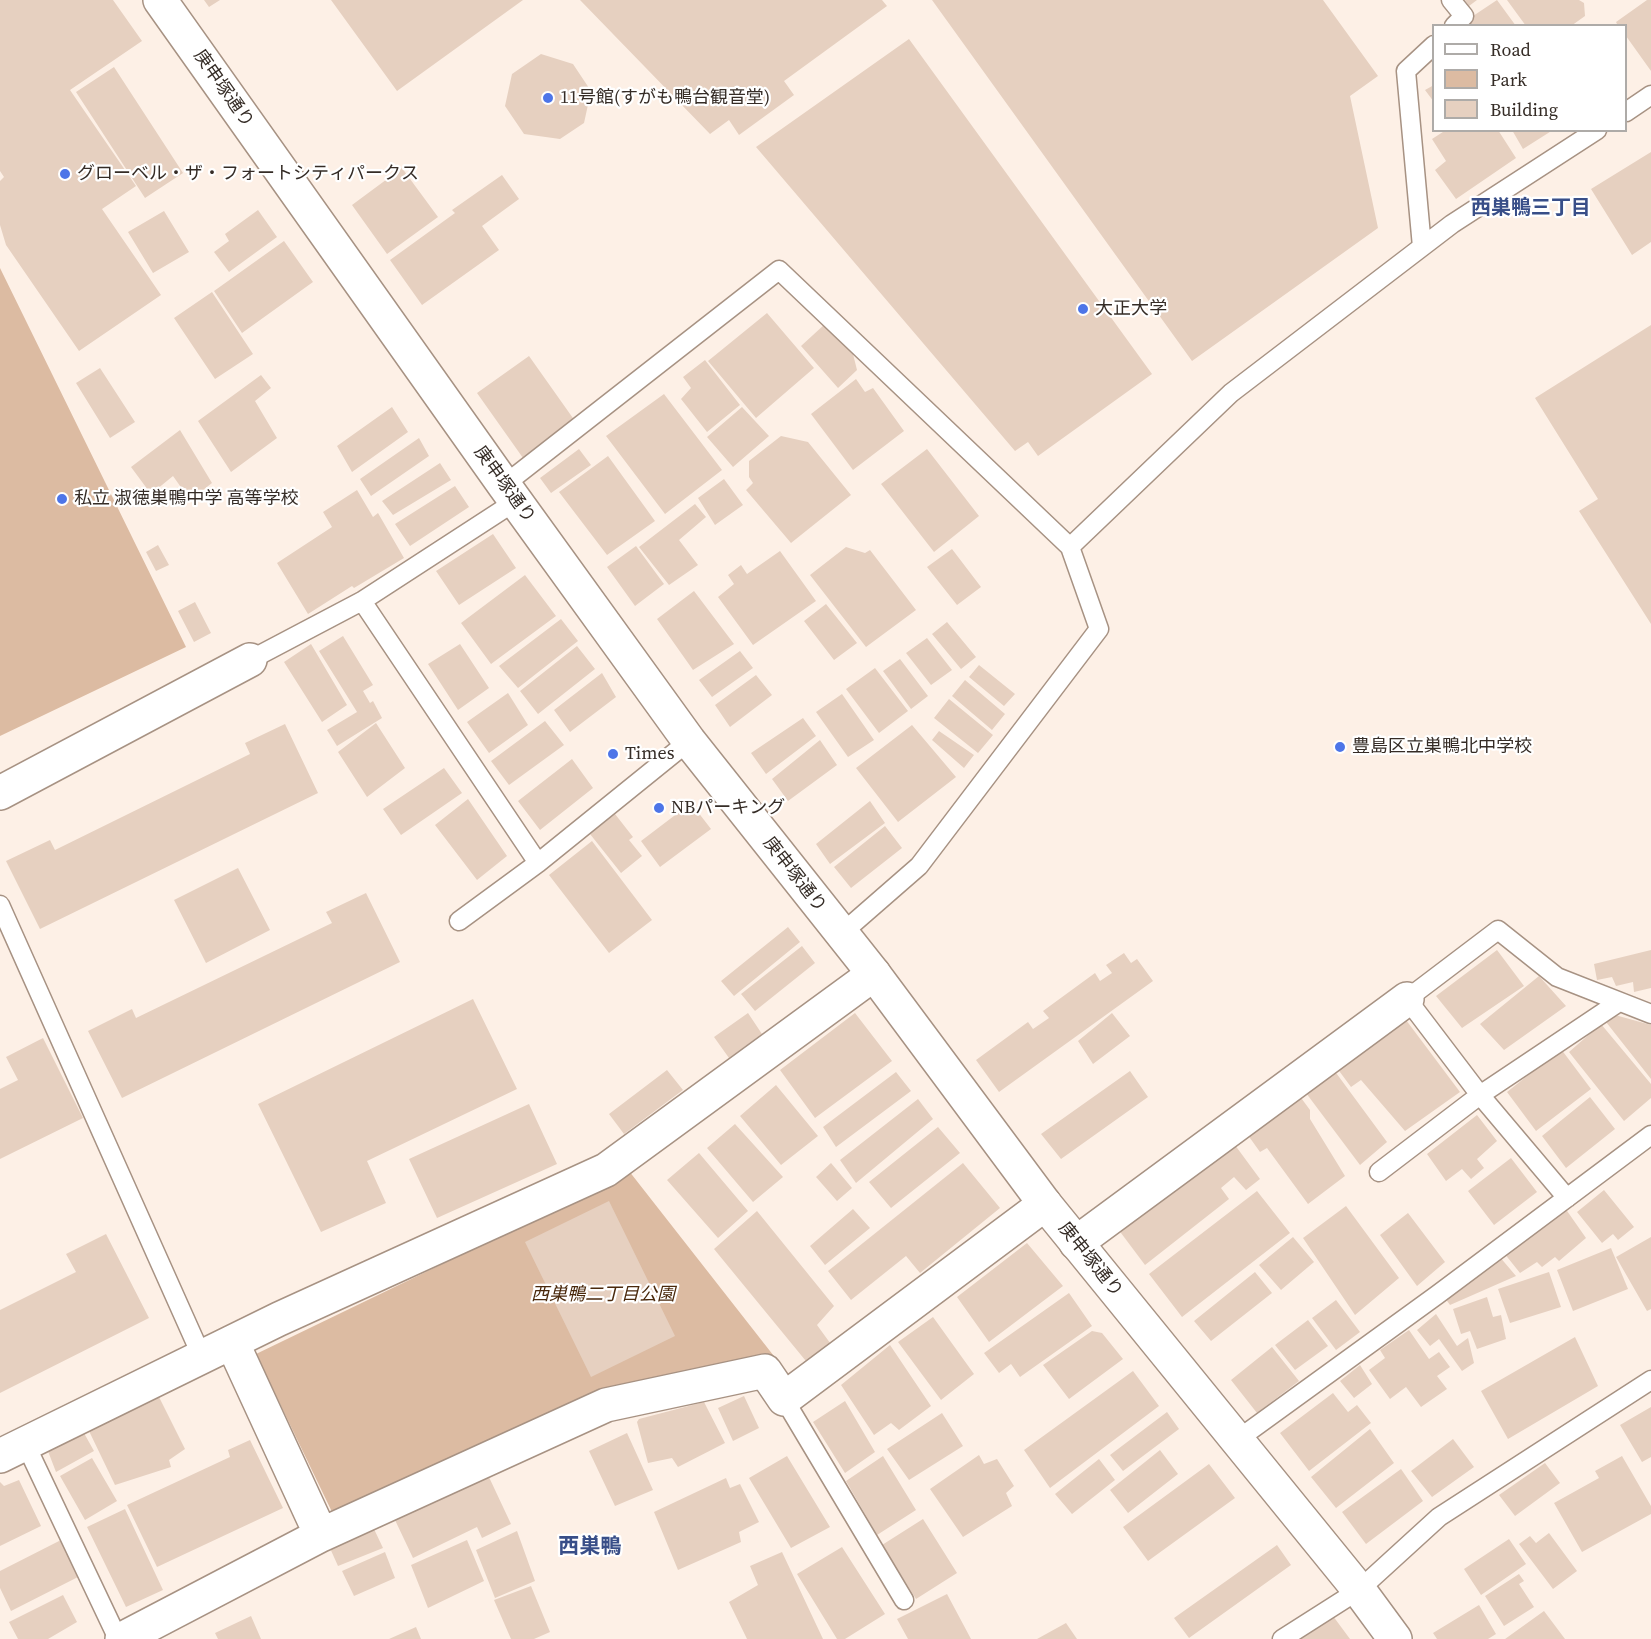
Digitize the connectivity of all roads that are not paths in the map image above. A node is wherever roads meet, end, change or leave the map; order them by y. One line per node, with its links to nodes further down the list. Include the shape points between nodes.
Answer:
1 (160, 0): 9 (street, 庚申塚通り)
2 (1451, 0): 3 (lane, via 1464,16)
3 (1456, 24)
4 (1432, 47): 8 (lane, via 1406,71)
5 (1651, 96): 6 (lane)
6 (1627, 111)
7 (1594, 132): 8 (lane)
8 (1422, 247): 10 (lane, via 1231,393)
9 (510, 493): 10 (lane, via 779,270); 11 (lane); 13 (street, 庚申塚通り)
10 (1070, 547): 18 (lane, via 1099,629 919,866)
11 (362, 601): 12 (lane); 15 (lane)
12 (250, 660): 14 (street)
13 (689, 741): 15 (lane); 18 (street, 庚申塚通り)
14 (0, 793)
15 (538, 863): 17 (lane)
16 (0, 905): 30 (lane)
17 (459, 921)
18 (841, 934): 19 (street, 庚申塚通り)
19 (874, 974): 27 (street, 庚申塚通り); 29 (street, via 606,1170)
20 (1407, 999): 21 (lane, via 1498,930 1557,976); 23 (lane); 28 (street)
21 (1619, 1002): 22 (lane); 23 (lane)
22 (1651, 1014)
23 (1480, 1095): 25 (lane); 26 (lane)
24 (1651, 1135): 26 (lane)
25 (1379, 1172)
26 (1567, 1198): 33 (lane)
27 (1045, 1204): 28 (street, 庚申塚通り); 32 (street)
28 (1076, 1243): 33 (street, 庚申塚通り)
29 (232, 1342): 30 (street); 35 (street)
30 (202, 1357): 34 (street)
31 (1651, 1380): 36 (lane, via 1439,1517)
32 (784, 1399): 35 (street, via 765,1371 606,1405); 37 (lane)
33 (1237, 1440): 36 (street, 庚申塚通り)
34 (13, 1450): 38 (lane)
35 (321, 1534): 38 (street)
36 (1359, 1590): 39 (lane); 40 (street, 庚申塚通り)
37 (904, 1600)
38 (120, 1639)
39 (1282, 1639)
40 (1395, 1639)

